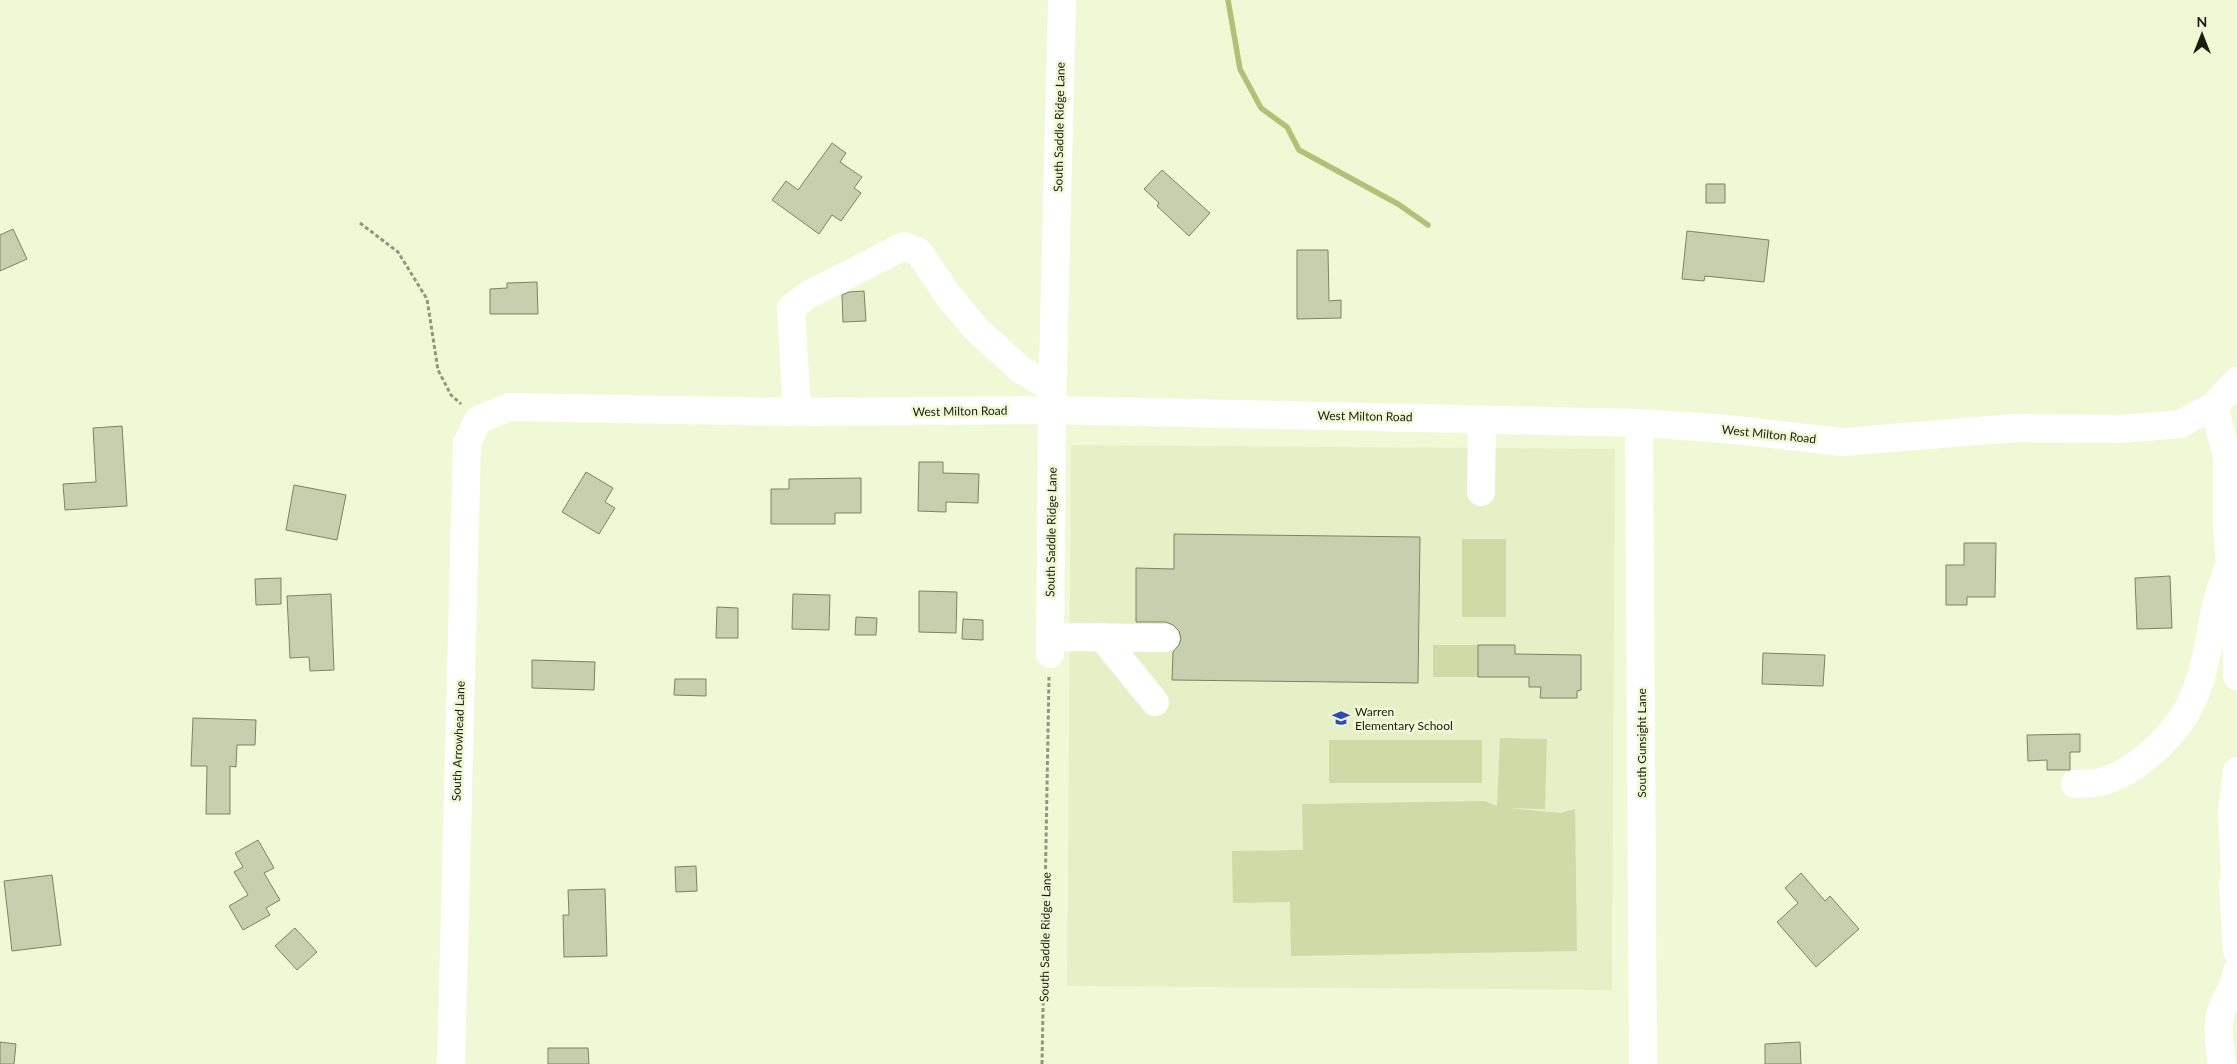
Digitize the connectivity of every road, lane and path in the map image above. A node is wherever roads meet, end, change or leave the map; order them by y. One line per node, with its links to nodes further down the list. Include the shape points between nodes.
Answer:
1 (1062, 0): 4 (street, South Saddle Ridge Lane)
2 (360, 223): 8 (path, via 398,252 427,299 438,370 451,395)
3 (2237, 382): 5 (street, West Milton Road)
4 (1053, 399): 6 (street, West Milton Road); 6 (street, via 976,330 919,252 904,246 808,295 791,308); 7 (street, West Milton Road); 14 (street, South Saddle Ridge Lane)
5 (2214, 406): 9 (street, West Milton Road, via 2180,424 2121,429 2014,428 1843,442); 11 (street, via 2226,457)
6 (797, 412): 8 (street, West Milton Road, via 509,408)
7 (1482, 419): 9 (street, West Milton Road); 10 (street)
8 (478, 420): 21 (street, South Arrowhead Lane, via 467,443)
9 (1639, 423): 23 (street, South Gunsight Lane)
10 (1481, 492)
11 (2230, 565): 15 (street); 18 (street, via 2221,583 2206,659 2193,696 2179,722 2154,750 2128,770 2101,782)
12 (1102, 638): 13 (street); 14 (street); 16 (street)
13 (1165, 638)
14 (1050, 645): 22 (path, South Saddle Ridge Lane)
15 (2237, 676)
16 (1155, 702)
17 (2237, 771): 19 (street, via 2232,810)
18 (2075, 784)
19 (2237, 951)
20 (2237, 971): 24 (street, via 2219,1021)
21 (451, 1064)
22 (1042, 1064)
23 (1643, 1064)
24 (2222, 1064)

